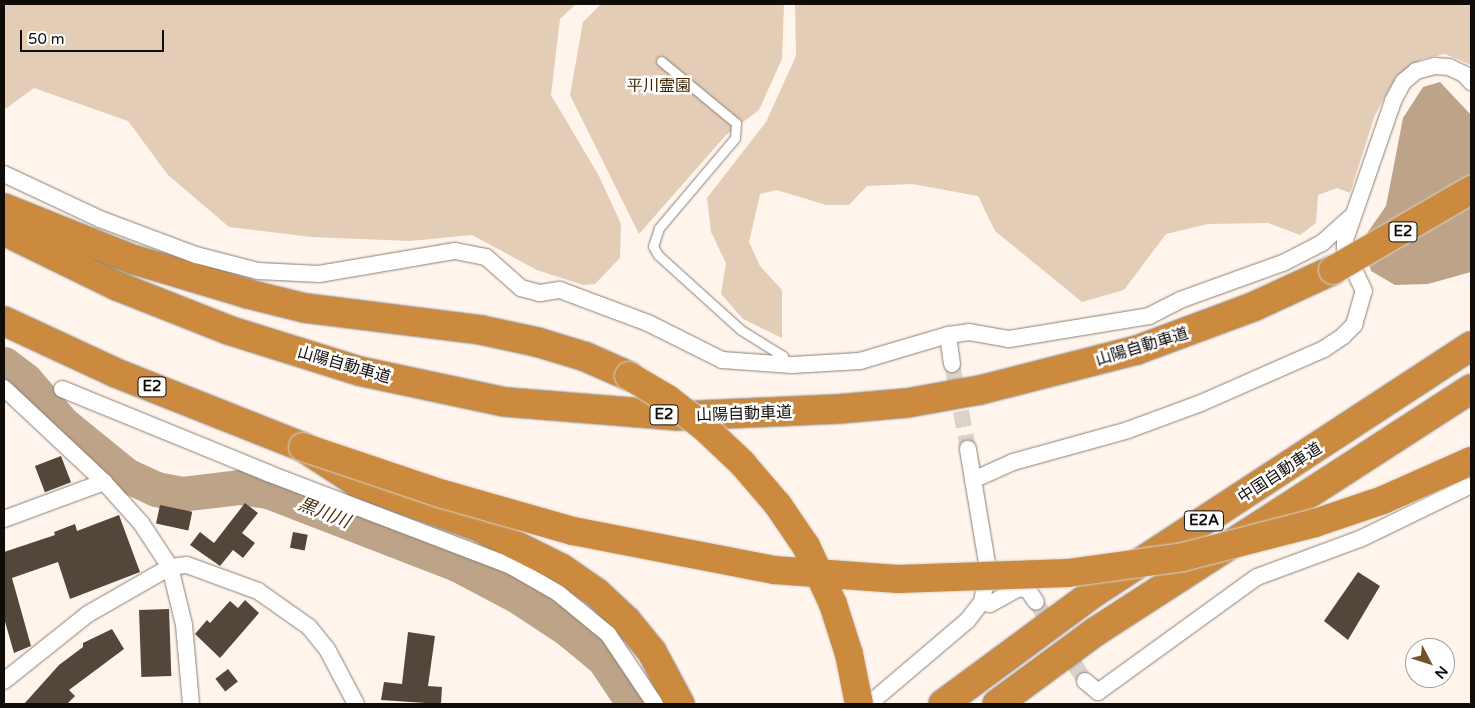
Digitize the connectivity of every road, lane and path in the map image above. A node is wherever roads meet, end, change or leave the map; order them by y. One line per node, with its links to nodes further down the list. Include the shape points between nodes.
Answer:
1 (661, 61): 11 (lane, via 736,123 735,138 659,228 653,246 658,255 741,330 783,356)
2 (1471, 82): 6 (street, via 1464,74 1449,67 1435,66 1416,72 1403,82)
3 (4, 174): 11 (street, via 100,219 196,255 258,271 319,274 455,251 486,257 521,288 540,293 560,290 648,323 722,360)
4 (1471, 190): 7 (highway, 山陽自動車道 / E2, bridge, via 1333,270 1255,306 1137,350 980,390 907,403 679,416 505,402 358,371 211,323 116,286)
5 (4, 208): 32 (highway, bridge, via 135,260 248,294 314,309 480,330 537,342 586,357 629,376 668,399 705,428 778,504 806,546 833,604 849,654)
6 (1351, 216): 9 (street, via 1322,243 1283,263 1180,300 1149,316 1009,339 969,332); 19 (street, via 1345,251 1364,291 1354,325 1343,336 1324,349 1201,403 1128,430 1013,462)
7 (4, 231)
8 (4, 321): 16 (highway, E2, via 125,376)
9 (948, 335): 11 (street, via 860,361); 12 (street)
10 (1471, 346): 34 (highway, 中国自動車道 / E2A, via 1095,592)
11 (784, 364)
12 (952, 364)
13 (4, 388): 20 (street)
14 (62, 389): 30 (street, via 270,474 511,566 558,593 608,634)
15 (1471, 389): 35 (highway, E2A, via 1095,632)
16 (302, 447): 18 (highway, E2, bridge, via 443,494 573,531 774,570 898,579 1068,573 1182,557 1315,523 1383,500); 31 (highway, bridge, via 358,483 479,527 560,568 596,593 627,621 652,652)
17 (968, 449): 19 (street)
18 (1471, 461)
19 (973, 480): 24 (street, via 988,569)
20 (104, 482): 22 (street); 23 (street, via 141,523)
21 (1471, 485): 27 (street, via 1360,539 1257,577 1098,692)
22 (4, 519)
23 (170, 567): 26 (street, via 88,614); 28 (street, via 184,624); 29 (street, via 187,565 258,591 279,603 309,627 327,649)
24 (982, 602): 25 (street, via 990,604 1019,588 1028,590); 33 (street, via 967,621)
25 (1036, 602)
26 (4, 681)
27 (1084, 681)
28 (191, 704)
29 (356, 704)
30 (655, 704)
31 (680, 704)
32 (859, 704)
33 (869, 704)
34 (943, 704)
35 (997, 704)

